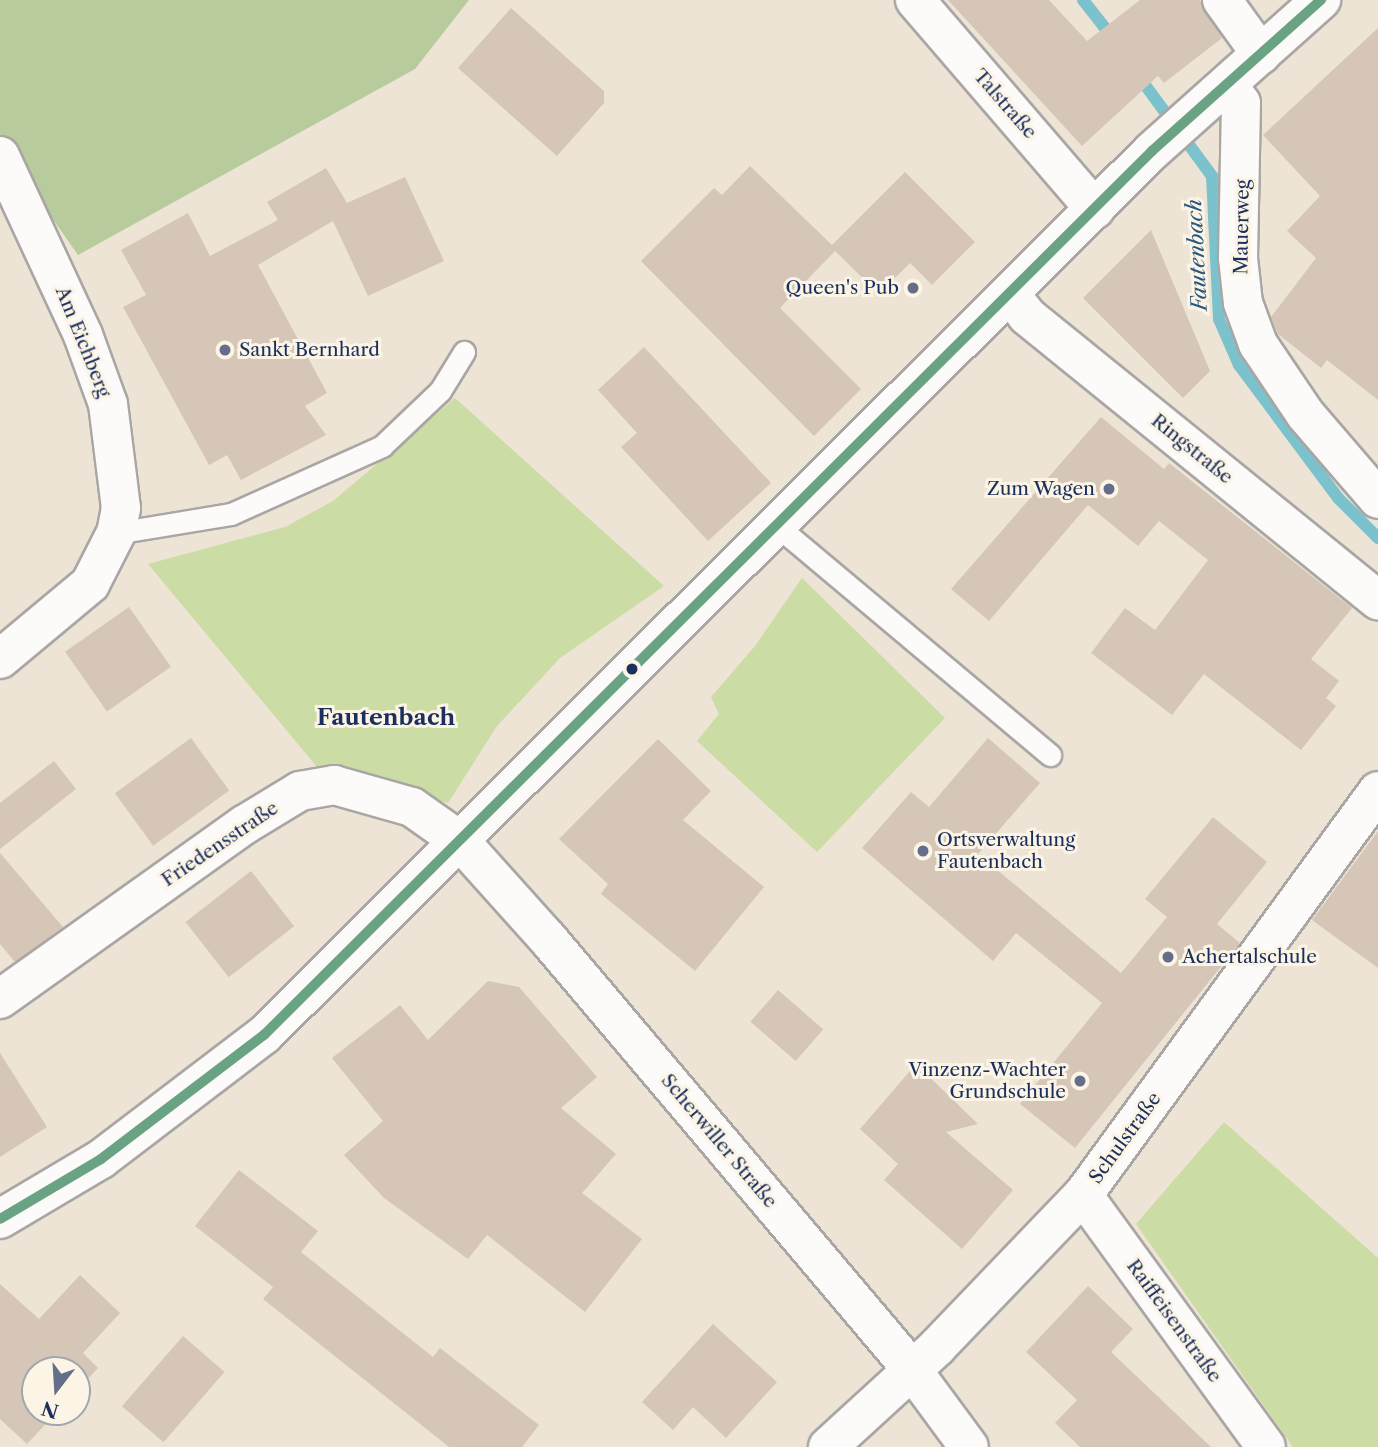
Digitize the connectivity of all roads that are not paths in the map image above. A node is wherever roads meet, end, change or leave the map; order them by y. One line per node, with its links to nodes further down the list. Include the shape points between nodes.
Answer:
1 (915, 0): 7 (street, Talstraße)
2 (1222, 0): 4 (street)
3 (1321, 0): 4 (street)
4 (1261, 54): 5 (street)
5 (1228, 84): 7 (street); 10 (street, Mauerweg, via 1241,103 1238,258 1243,303 1258,344 1306,414)
6 (0, 156): 12 (street, Am Eichberg, via 83,335 108,404 121,508)
7 (1095, 209): 8 (street)
8 (1010, 294): 11 (street); 13 (street, Ringstraße, via 1027,316)
9 (464, 352): 12 (lane, via 440,391 382,446 231,514)
10 (1378, 499)
11 (776, 525): 15 (lane); 17 (street)
12 (116, 533): 14 (street, Am Eichberg, via 90,584)
13 (1378, 600)
14 (0, 659)
15 (1050, 755)
16 (1378, 791): 19 (street, Schulstraße)
17 (460, 841): 18 (street, Friedensstraße, via 412,807 334,785 300,791 244,825); 20 (street, via 264,1035 101,1159); 21 (street, Scherwiller Straße)
18 (0, 999)
19 (1083, 1195): 21 (street, Schulstraße, via 937,1347); 24 (street, Raiffeisenstraße)
20 (0, 1219)
21 (911, 1367): 22 (street, Schulstraße); 23 (street, Scherwiller Straße)
22 (828, 1447)
23 (969, 1447)
24 (1266, 1447)

